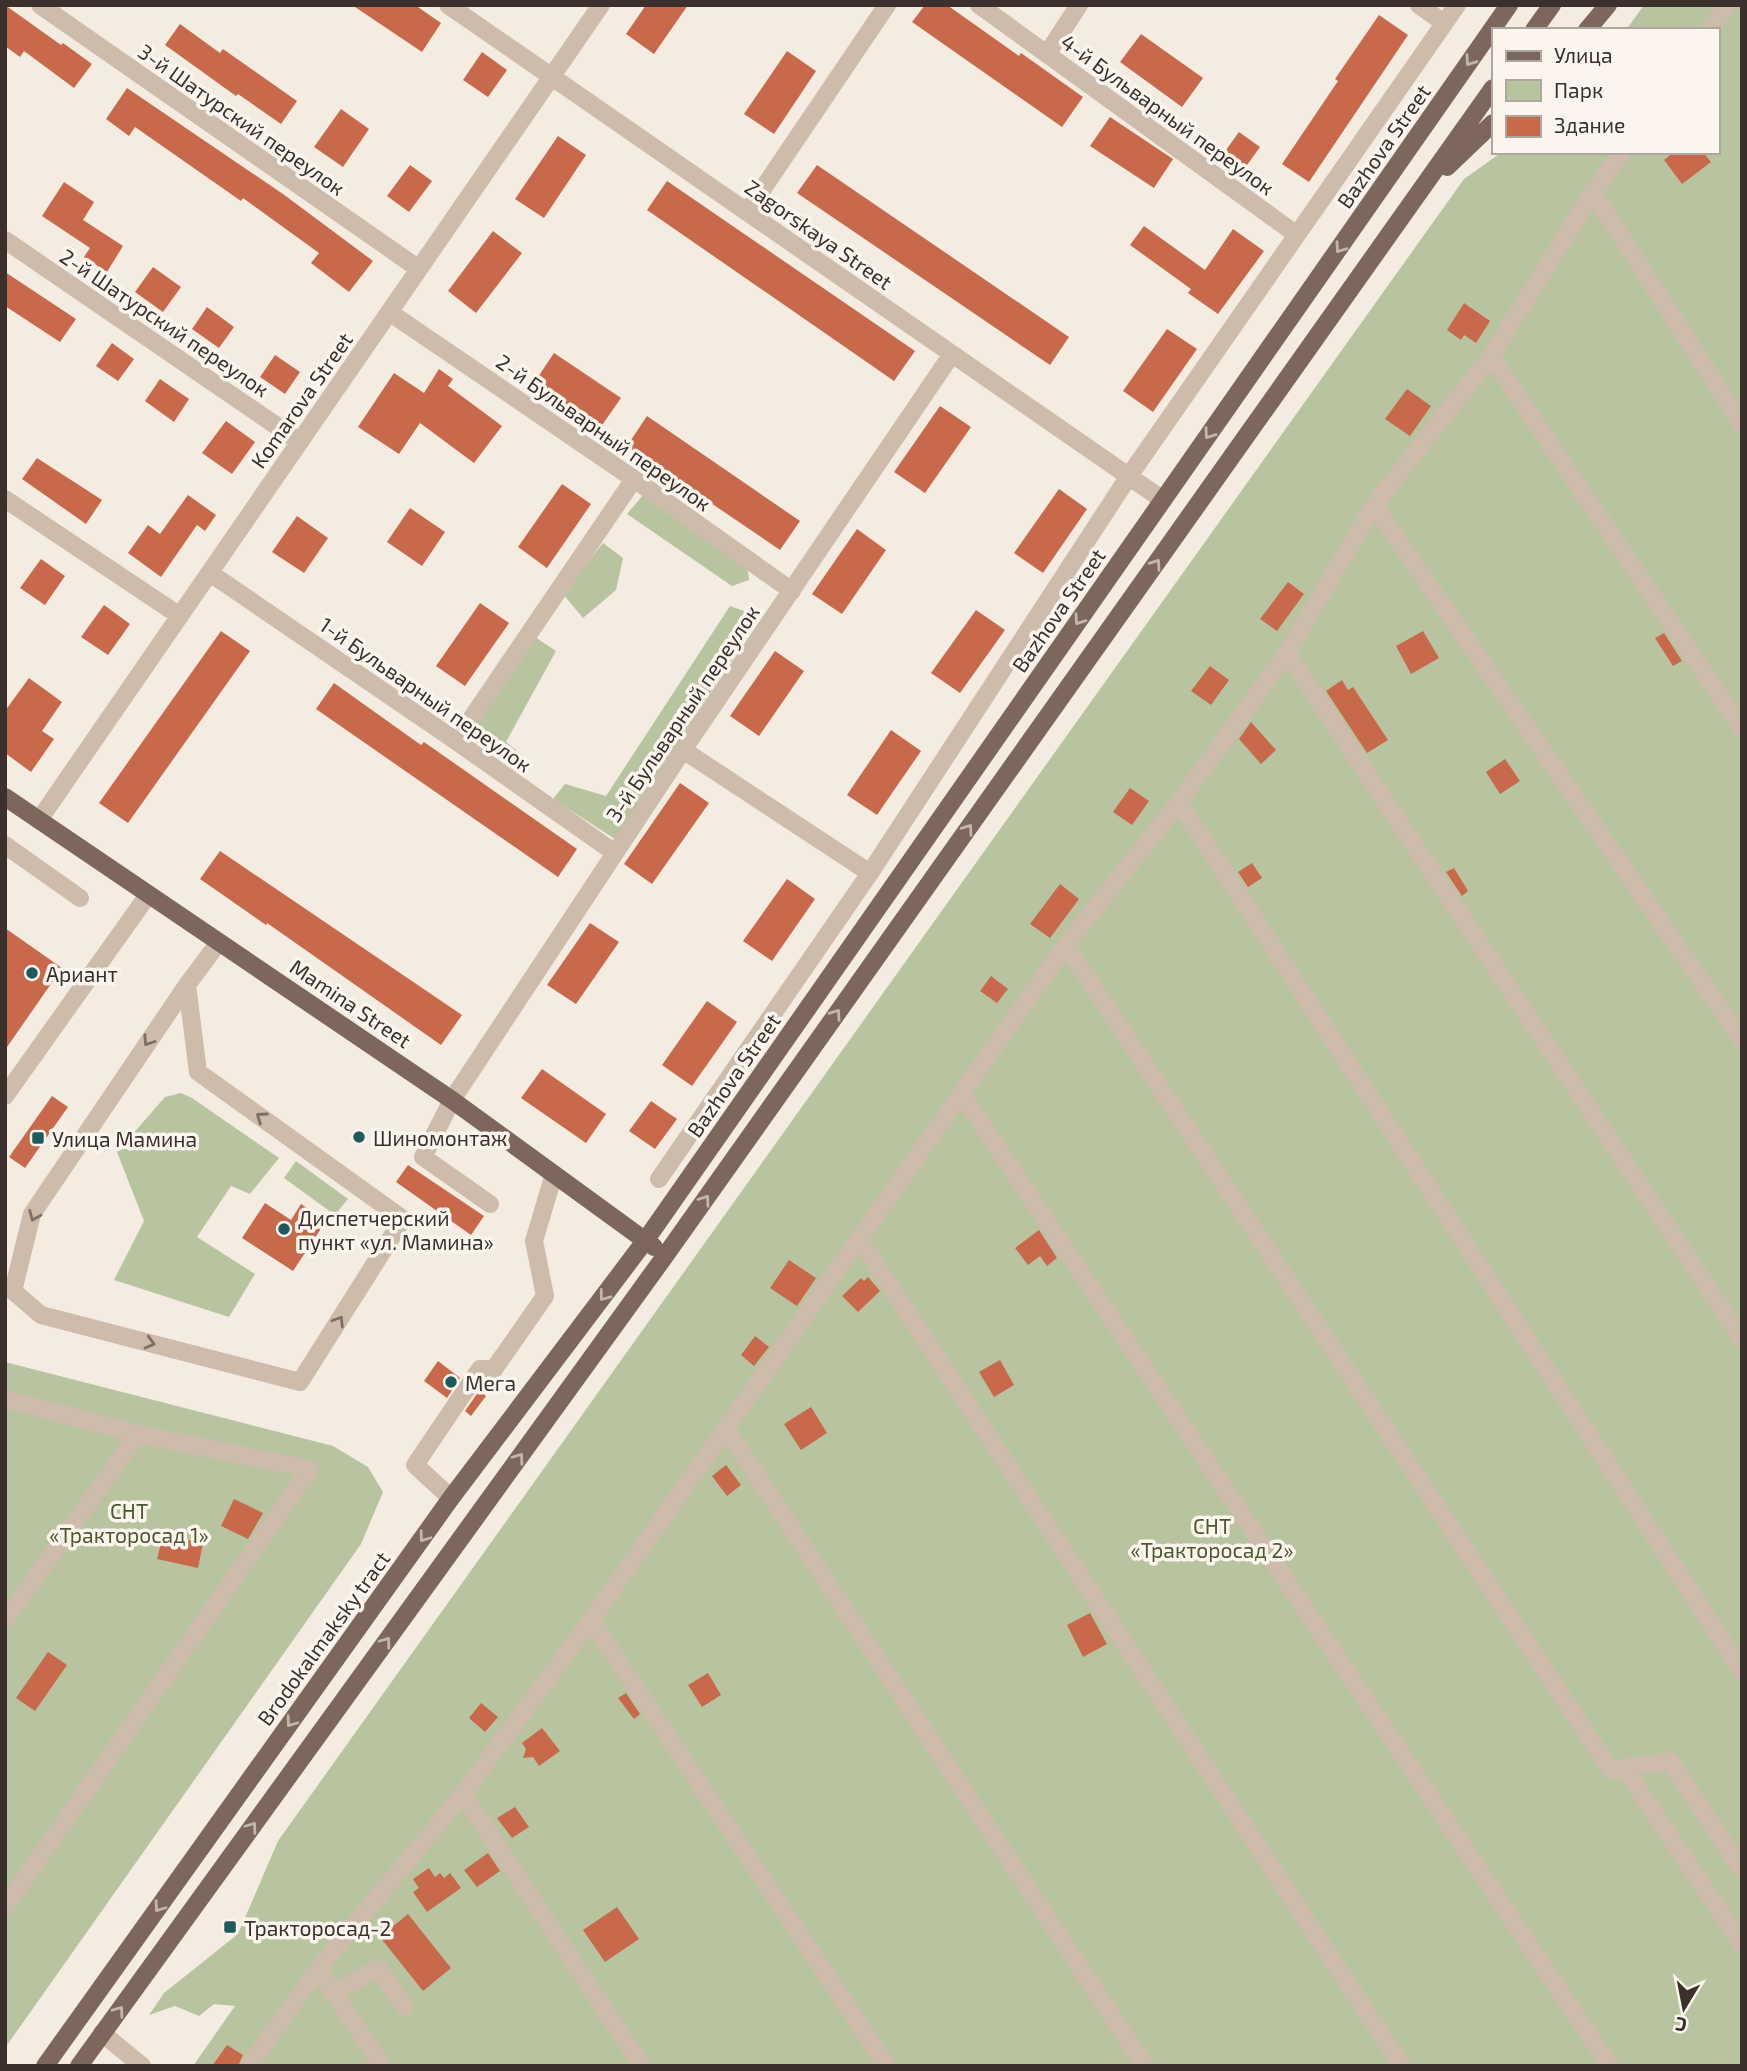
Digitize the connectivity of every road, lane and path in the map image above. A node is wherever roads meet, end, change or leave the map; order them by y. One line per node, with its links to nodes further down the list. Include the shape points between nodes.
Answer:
1 (40, 5): 29 (street, 3-й Шатурский переулок)
2 (448, 5): 20 (street, Zagorskaya Street)
3 (601, 5): 20 (street, Komarova Street)
4 (887, 5): 26 (street)
5 (979, 5): 19 (street, 4-й Бульварный переулок)
6 (1079, 5): 19 (street)
7 (1419, 5): 13 (street)
8 (1457, 5): 13 (street)
9 (1509, 5): 14 (main road, Bazhova Street, one-way to 14)
10 (1552, 5): 15 (main road)
11 (1608, 5): 16 (main road)
12 (1727, 5): 17 (street)
13 (1444, 23): 27 (street)
14 (1493, 28)
15 (1535, 28)
16 (1589, 28)
17 (1710, 28)
18 (1492, 29): 38 (main road, Bazhova Street, one-way to 38)
19 (1047, 54): 27 (street, 4-й Бульварный переулок)
20 (552, 77): 26 (street, Zagorskaya Street); 29 (street, Komarova Street)
21 (1492, 89): 25 (main road)
22 (1492, 124): 25 (main road)
23 (1621, 154): 24 (street)
24 (1593, 192): 32 (street); 33 (street)
25 (1412, 202): 67 (main road, one-way to 25)
26 (747, 212): 31 (street, Zagorskaya Street)
27 (1297, 234): 35 (street)
28 (5, 240): 34 (street, 2-й Шатурский переулок)
29 (419, 269): 30 (street, Komarova Street)
30 (389, 312): 34 (street, Komarova Street); 36 (street, 2-й Бульварный переулок)
31 (952, 354): 35 (street, Zagorskaya Street); 41 (street, 3-й Бульварный переулок)
32 (1491, 356): 39 (street); 44 (street)
33 (1742, 425)
34 (300, 442): 40 (street, Komarova Street)
35 (1129, 477): 38 (street, Zagorskaya Street); 52 (street)
36 (634, 478): 41 (street, 2-й Бульварный переулок); 45 (street)
37 (5, 499): 42 (street)
38 (1163, 500): 66 (main road, Bazhova Street, one-way to 66)
39 (1374, 505): 43 (street); 58 (street)
40 (210, 573): 42 (street, Komarova Street); 45 (street, 1-й Бульварный переулок)
41 (792, 592): 46 (street, 3-й Бульварный переулок)
42 (180, 616): 49 (street, Komarova Street)
43 (1287, 653): 48 (street); 68 (street)
44 (1742, 729)
45 (456, 741): 51 (street, 1-й Бульварный переулок)
46 (683, 750): 51 (street, 3-й Бульварный переулок); 52 (street)
47 (5, 797): 49 (main road, Mamina Street)
48 (1179, 802): 56 (street); 75 (street)
49 (39, 820): 53 (main road, Mamina Street)
50 (5, 845): 54 (street)
51 (615, 853): 61 (street, 3-й Бульварный переулок)
52 (870, 873): 63 (street)
53 (149, 895): 55 (main road, Mamina Street); 60 (street)
54 (80, 898)
55 (219, 942): 57 (street); 61 (main road, Mamina Street)
56 (1066, 945): 59 (street); 76 (street, via 1611,1770)
57 (187, 985): 57 (street, one-way to 57, via 32,1214 13,1291 41,1315 300,1382 403,1219 198,1073)
58 (1742, 1040)
59 (962, 1094): 65 (street); 94 (street)
60 (5, 1096)
61 (452, 1100): 62 (main road, Mamina Street); 64 (street, 3-й Бульварный переулок, via 423,1157)
62 (554, 1174): 66 (main road, Mamina Street); 72 (street, via 534,1241 545,1296 494,1369 480,1369 415,1465)
63 (659, 1179)
64 (490, 1204)
65 (860, 1240): 70 (street); 93 (street)
66 (645, 1241): 67 (main road, Mamina Street); 72 (main road, Brodokalmaksky tract, one-way to 72)
67 (665, 1256): 84 (main road, one-way to 67)
68 (1742, 1339)
69 (5, 1399): 71 (street)
70 (727, 1430): 74 (street); 92 (street)
71 (138, 1434): 73 (street); 79 (street, via 310,1469)
72 (451, 1498): 85 (main road, Brodokalmaksky tract, one-way to 85)
73 (5, 1620)
74 (591, 1620): 77 (street); 91 (street)
75 (1742, 1671)
76 (1624, 1768): 78 (street, via 1670,1761); 80 (street)
77 (463, 1794): 81 (street); 90 (street)
78 (1742, 1870)
79 (5, 1907)
80 (1742, 1944)
81 (318, 1969): 82 (street); 88 (street)
82 (334, 1993): 83 (street, via 378,1968); 89 (street)
83 (405, 2007)
84 (102, 2033): 86 (main road); 87 (street)
85 (45, 2066)
86 (79, 2066)
87 (142, 2066)
88 (249, 2066)
89 (382, 2066)
90 (642, 2066)
91 (887, 2066)
92 (1146, 2066)
93 (1402, 2066)
94 (1610, 2066)

